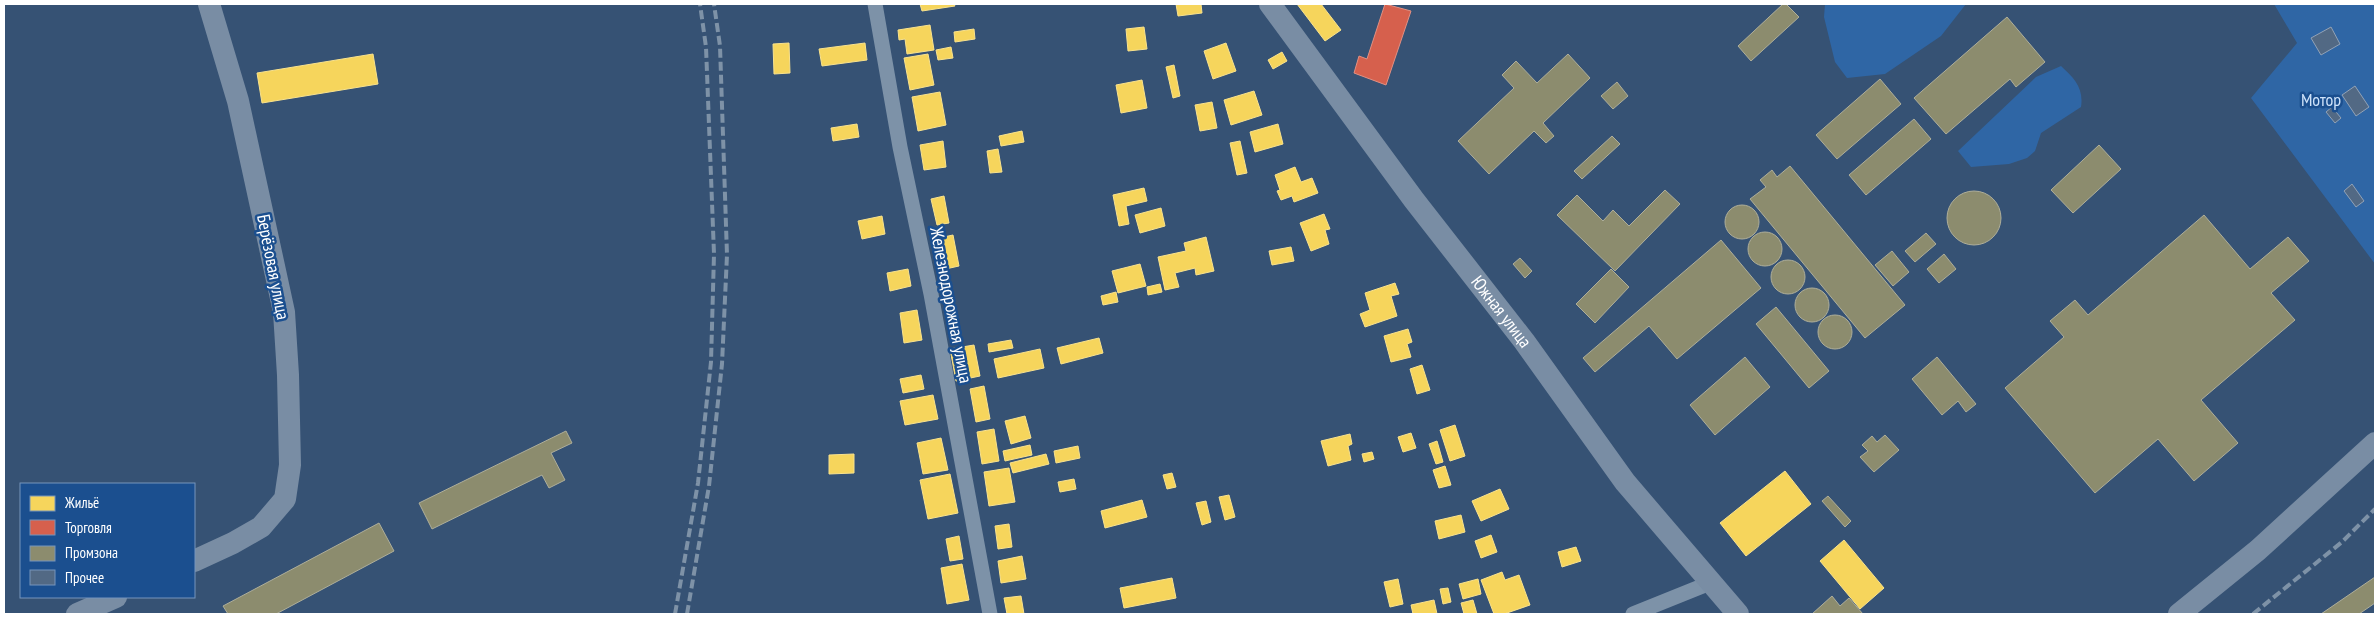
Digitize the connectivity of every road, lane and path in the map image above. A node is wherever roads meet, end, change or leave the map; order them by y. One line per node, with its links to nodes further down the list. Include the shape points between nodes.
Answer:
1 (209, 4): 5 (street, Берёзовая улица, via 238,101 284,312 290,465 286,499 261,527)
2 (875, 4): 9 (street, Железнодорожная улица)
3 (1270, 4): 6 (street, Южная улица, via 1414,200 1524,341 1625,482)
4 (2375, 443): 12 (street, via 2258,550)
5 (195, 561)
6 (1710, 583): 10 (street); 11 (street, Южная улица)
7 (114, 598): 8 (street)
8 (77, 614)
9 (990, 614)
10 (1632, 614)
11 (1738, 614)
12 (2179, 614)

